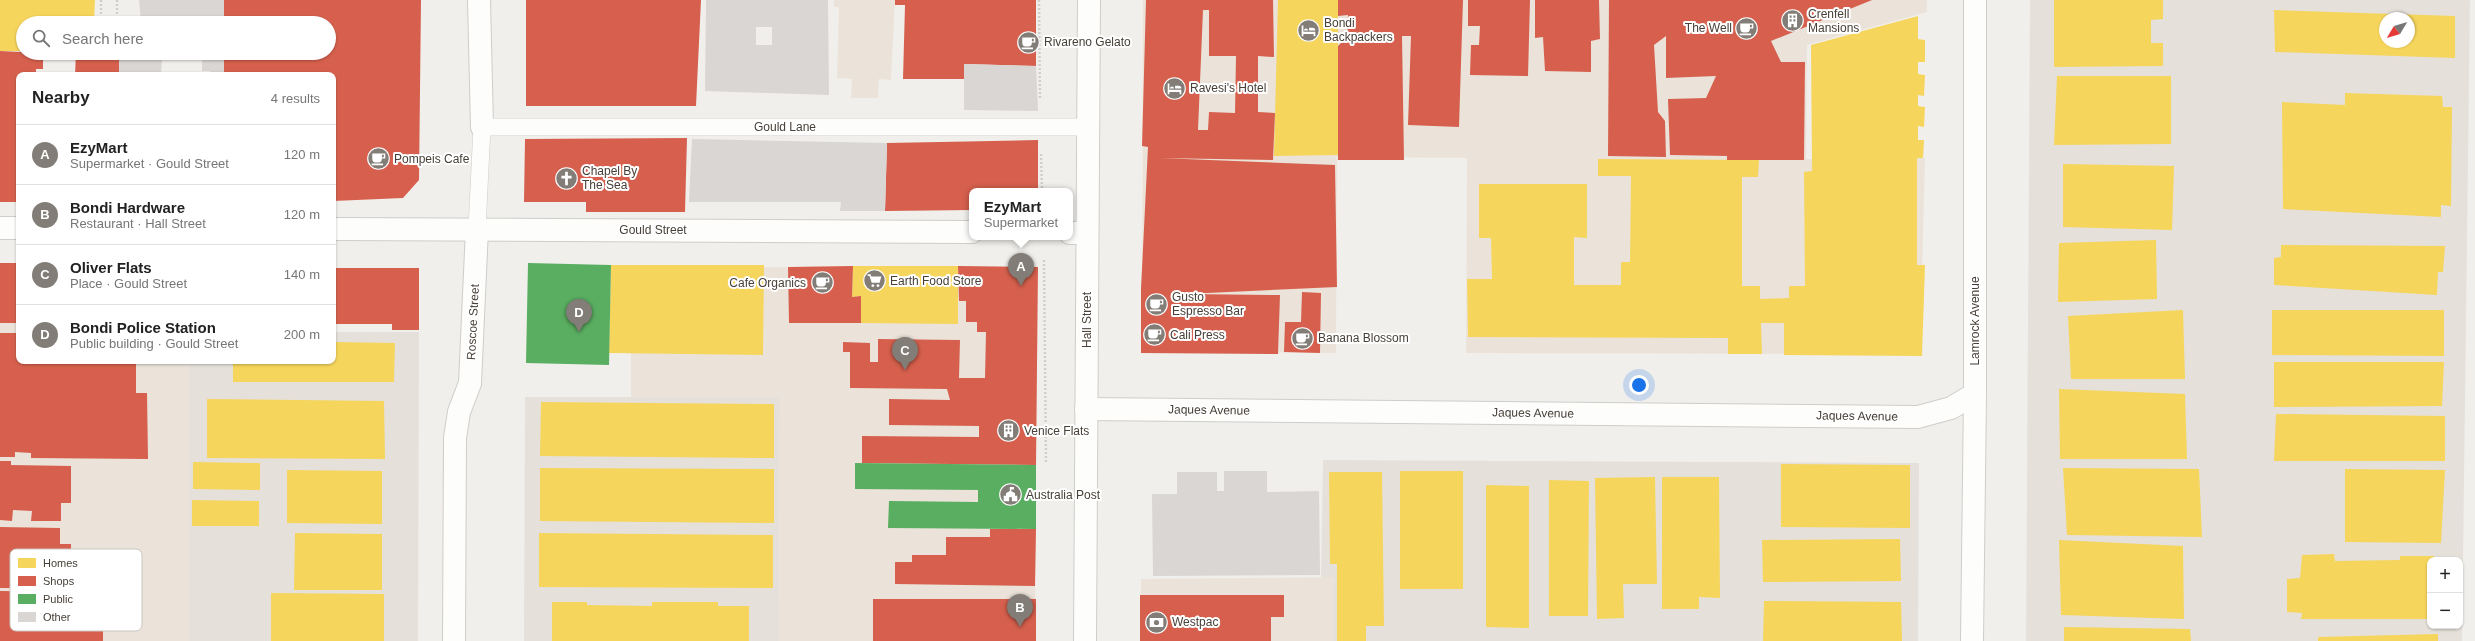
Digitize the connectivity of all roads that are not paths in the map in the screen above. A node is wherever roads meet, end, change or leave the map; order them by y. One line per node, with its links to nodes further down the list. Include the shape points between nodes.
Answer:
1 (479, 0): 4 (street, Roscoe Street)
2 (1089, 0): 5 (street, Hall Street)
3 (1975, 0): 12 (street, Lamrock Avenue)
4 (482, 127): 5 (lane, Gould Lane); 9 (lane, Roscoe Street)
5 (1088, 127): 11 (street, Hall Street)
6 (0, 228): 7 (street)
7 (16, 228)
8 (336, 229): 9 (street, Gould Street)
9 (477, 229): 10 (street, Gould Street); 14 (street, Roscoe Street, via 470,383 459,412 455,438)
10 (969, 232)
11 (1079, 233): 13 (street, Hall Street)
12 (1975, 394): 13 (street, Jaques Avenue, via 1951,408 1918,417); 16 (street, Lamrock Avenue)
13 (1086, 409): 15 (street, Hall Street)
14 (454, 641)
15 (1085, 641)
16 (1972, 641)

